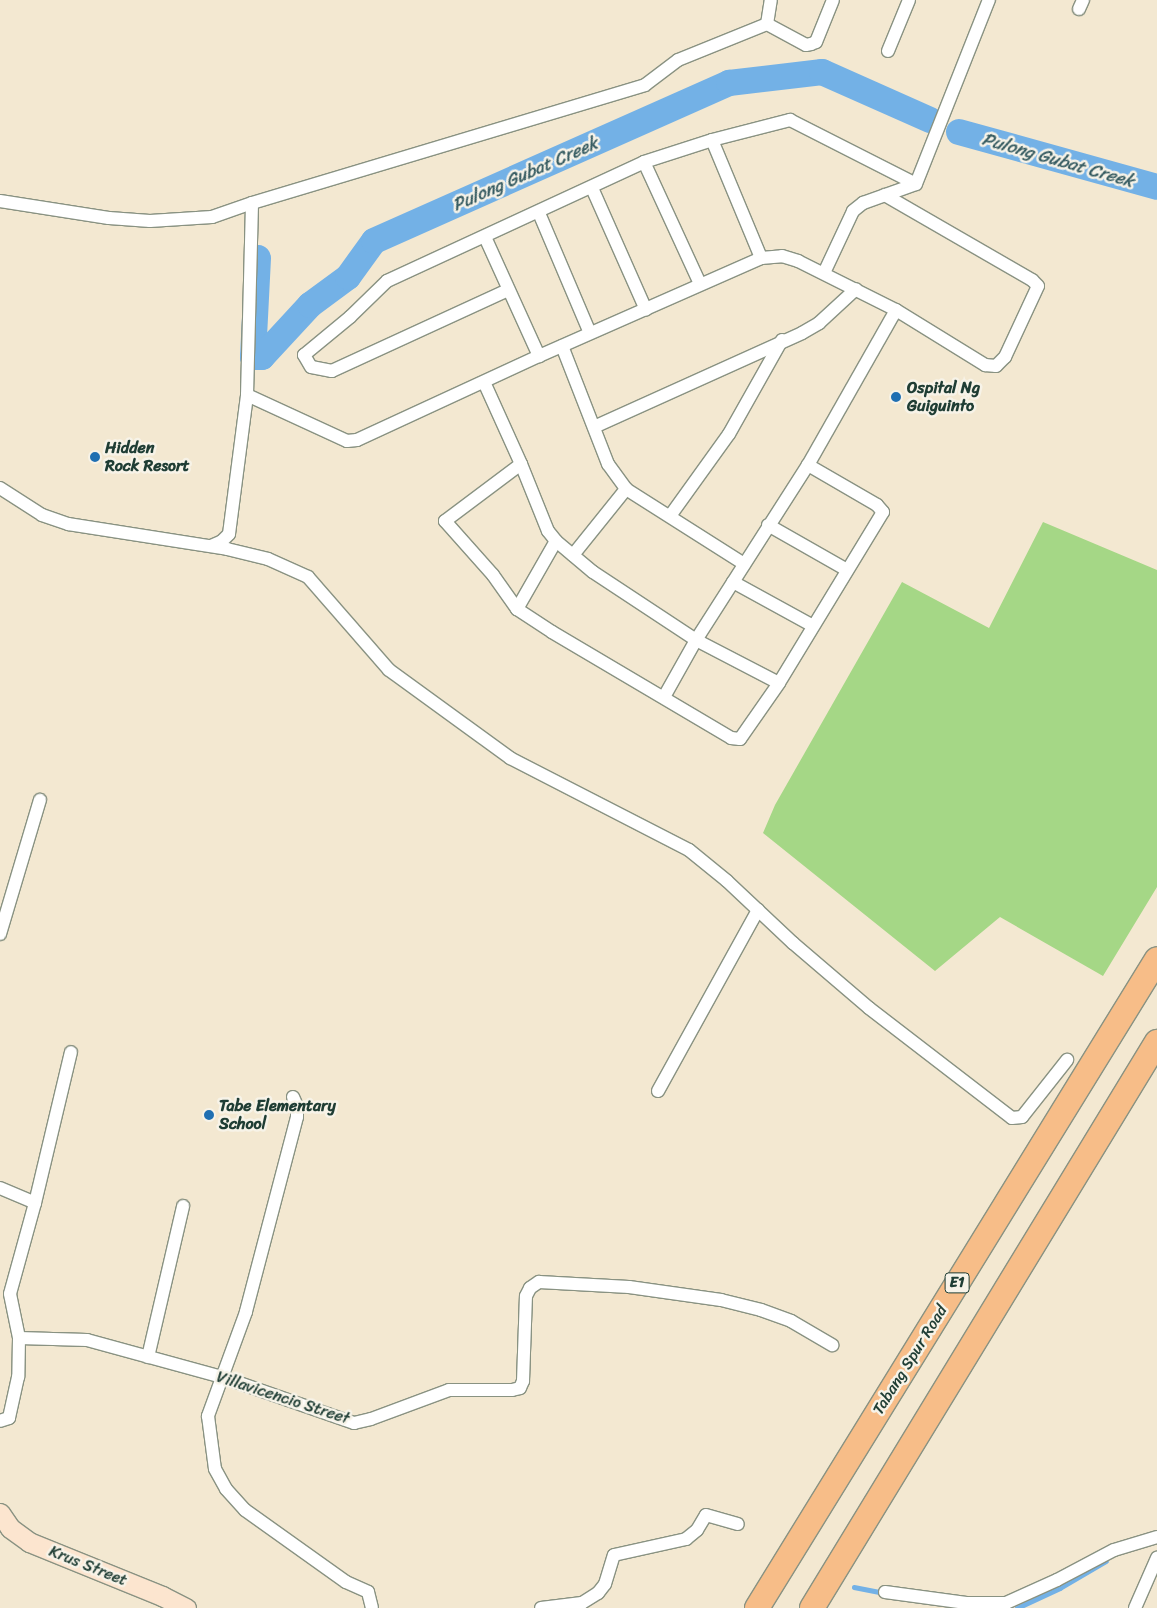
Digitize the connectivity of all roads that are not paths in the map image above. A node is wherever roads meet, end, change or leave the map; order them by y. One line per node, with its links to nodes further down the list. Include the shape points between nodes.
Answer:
1 (772, 0): 5 (street)
2 (833, 0): 5 (street, via 816,42 811,44 806,45)
3 (909, 0): 6 (street)
4 (989, 0): 9 (street)
5 (767, 24): 13 (street, via 678,60 645,85)
6 (888, 52)
7 (712, 140): 8 (street); 9 (street, via 790,120); 16 (street)
8 (644, 162): 10 (street); 18 (street)
9 (916, 184): 11 (street)
10 (592, 188): 14 (street); 21 (street)
11 (885, 195): 17 (street, via 863,203 854,211); 22 (street, via 1038,286 1005,357 996,366 985,365)
12 (0, 201): 13 (street, via 150,221 212,218)
13 (252, 203): 28 (street)
14 (539, 213): 15 (street); 23 (street)
15 (485, 237): 20 (street); 20 (street, via 387,281 304,355 311,367 332,371)
16 (761, 258): 17 (street, via 782,256); 18 (street)
17 (824, 273): 19 (street)
18 (700, 284): 21 (street)
19 (856, 289): 22 (street); 24 (street, via 819,323)
20 (508, 290): 26 (street)
21 (646, 310): 23 (street)
22 (896, 310): 31 (street)
23 (590, 333): 25 (street)
24 (782, 340): 29 (street); 34 (street, via 729,434)
25 (562, 346): 26 (street); 29 (street)
26 (539, 356): 27 (street)
27 (484, 382): 28 (street, via 357,440 347,441); 30 (street)
28 (247, 395): 37 (street, via 229,534)
29 (594, 427): 33 (street, via 608,464)
30 (521, 464): 36 (street, via 548,531); 42 (street, via 444,521 493,575)
31 (808, 465): 35 (street); 40 (street, via 883,512)
32 (0, 488): 37 (street, via 42,516 68,524)
33 (626, 489): 34 (street); 38 (street)
34 (670, 516): 39 (street)
35 (768, 525): 39 (street); 40 (street)
36 (556, 541): 38 (street); 42 (street)
37 (211, 546): 48 (street, via 268,559 308,578 389,670 437,707 510,758 689,850)
38 (573, 555): 44 (street, via 593,572)
39 (744, 564): 41 (street)
40 (847, 570): 43 (street)
41 (733, 582): 43 (street); 44 (street)
42 (518, 609): 46 (street)
43 (812, 626): 45 (street)
44 (696, 640): 45 (street); 46 (street)
45 (779, 683): 46 (street, via 740,739 731,738)
46 (664, 697)
47 (40, 800): 49 (street)
48 (758, 910): 53 (street, via 869,1008 1012,1118 1022,1116); 54 (street)
49 (0, 934)
50 (1157, 959): 74 (highway, Tabang Spur Road / E1)
51 (1157, 1042): 75 (highway)
52 (72, 1052): 57 (street)
53 (1067, 1060)
54 (658, 1091)
55 (293, 1097): 64 (street, via 298,1106 297,1118 246,1312)
56 (0, 1188): 57 (street)
57 (35, 1203): 60 (street, via 10,1294)
58 (183, 1206): 63 (street)
59 (0, 1292): 60 (street)
60 (14, 1312): 61 (street)
61 (18, 1338): 63 (street, Villavicencio Street, via 88,1340); 65 (street, via 18,1377 8,1418)
62 (832, 1345): 64 (street, Villavicencio Street, via 791,1321 721,1300 630,1287 539,1282 530,1288 526,1296 523,1381 520,1388 449,1390 354,1423)
63 (148, 1357): 64 (street, Villavicencio Street)
64 (224, 1378): 72 (street, via 208,1416 215,1469 226,1489 253,1516 346,1582 368,1592)
65 (0, 1421)
66 (0, 1513): 71 (main road, Krus Street, via 10,1528 29,1542)
67 (738, 1524): 73 (street, via 706,1515 697,1530 686,1539 614,1556 605,1584 582,1603)
68 (1157, 1537): 70 (street, via 1114,1550 1006,1603 966,1603)
69 (1157, 1558): 76 (street)
70 (885, 1592)
71 (186, 1608)
72 (372, 1608)
73 (541, 1608)
74 (757, 1608)
75 (812, 1608)
76 (1135, 1608)

